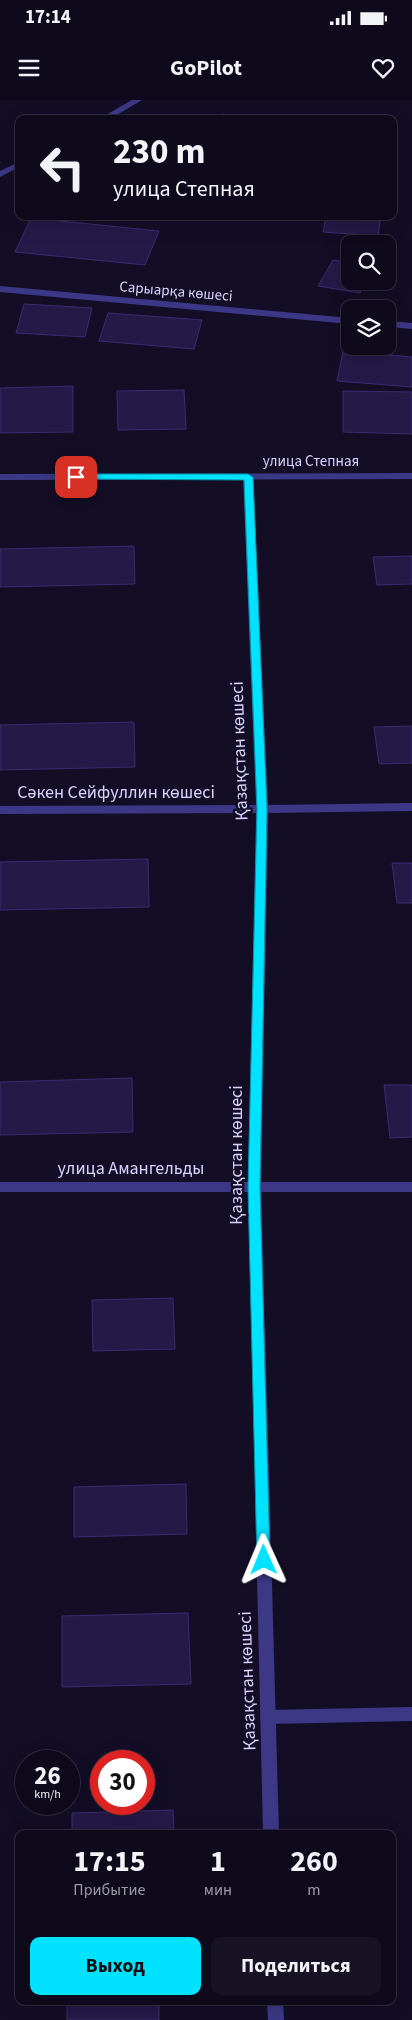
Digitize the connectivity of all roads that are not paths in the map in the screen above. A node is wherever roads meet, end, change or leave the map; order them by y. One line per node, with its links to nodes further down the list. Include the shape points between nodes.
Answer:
1 (138, 100): 2 (street)
2 (110, 115)
3 (15, 166): 4 (street)
4 (0, 174)
5 (0, 289): 6 (street, Сарыарқа көшесі)
6 (341, 320)
7 (396, 325): 8 (street)
8 (412, 326)
9 (412, 476): 11 (street, улица Степная)
10 (0, 477): 11 (street, улица Степная)
11 (248, 477): 13 (street, Қазақстан көшесі)
12 (412, 806): 13 (street, Сәкен Сейфуллин көшесі)
13 (262, 809): 14 (street, Сәкен Сейфуллин көшесі); 16 (street, Қазақстан көшесі)
14 (0, 810)
15 (0, 1187): 16 (street, улица Амангельды)
16 (254, 1187): 17 (street, улица Амангельды); 19 (street, Қазақстан көшесі)
17 (412, 1187)
18 (412, 1714): 19 (street)
19 (268, 1717): 20 (street, Қазақстан көшесі)
20 (271, 1830)
21 (276, 2005): 22 (street)
22 (276, 2020)

